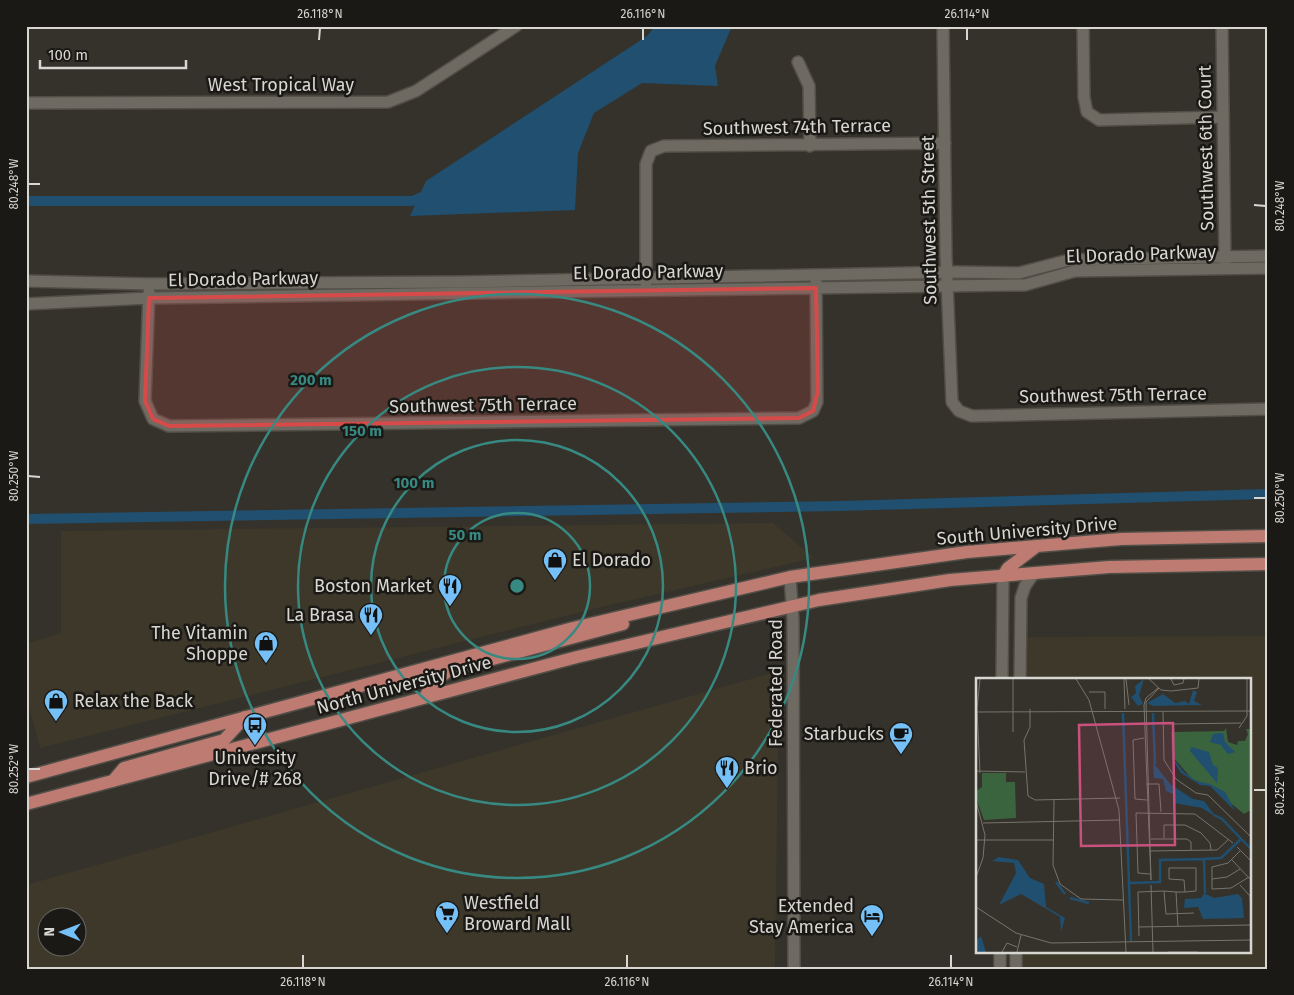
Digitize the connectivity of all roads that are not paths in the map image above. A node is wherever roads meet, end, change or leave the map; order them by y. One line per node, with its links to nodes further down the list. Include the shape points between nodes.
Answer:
1 (516, 26): 6 (street, West Tropical Way, via 416,91 388,102)
2 (943, 26): 8 (street, Southwest 5th Street)
3 (1083, 26): 7 (street, via 1084,96 1087,112 1098,120)
4 (1222, 26): 7 (street, Southwest 6th Court)
5 (798, 62): 9 (street, via 809,86)
6 (26, 103)
7 (1223, 117): 10 (street, Southwest 6th Court)
8 (945, 143): 9 (street, Southwest 74th Terrace); 14 (street, Southwest 5th Street)
9 (810, 146): 18 (street, Southwest 74th Terrace, via 664,146 651,151 646,164)
10 (1225, 256): 11 (street, El Dorado Parkway); 13 (street, Southwest 6th Court); 14 (street, El Dorado Parkway, via 1068,260 1019,273)
11 (1268, 256)
12 (1268, 268): 13 (street, El Dorado Parkway)
13 (1225, 269): 19 (street, El Dorado Parkway, via 1075,271 1024,284)
14 (946, 272): 15 (street, El Dorado Parkway); 19 (street, Southwest 5th Street)
15 (816, 276): 18 (street, El Dorado Parkway); 20 (street)
16 (26, 281): 17 (street, El Dorado Parkway)
17 (150, 284): 18 (street, El Dorado Parkway); 21 (street)
18 (646, 284): 20 (street, El Dorado Parkway); 21 (street, El Dorado Parkway)
19 (947, 286): 20 (street, El Dorado Parkway); 24 (street, Southwest 5th Street, via 952,402)
20 (816, 288): 21 (street, Southwest 75th Terrace, via 818,391 813,411 799,418 169,426 153,419 145,401)
21 (149, 298): 22 (street, El Dorado Parkway)
22 (26, 304)
23 (1268, 409): 24 (street, Southwest 75th Terrace, via 972,416)
24 (959, 411)
25 (1268, 536): 26 (main road, South University Drive, via 1121,539)
26 (1037, 546): 29 (main road, via 1008,568); 30 (main road, South University Drive, via 967,552)
27 (1268, 564): 28 (main road, via 1109,567)
28 (1034, 573): 29 (main road); 34 (street, via 1021,598)
29 (1003, 576): 31 (main road, via 915,584); 33 (street)
30 (790, 577): 31 (street, Federated Road); 32 (main road, North University Drive)
31 (792, 606): 35 (main road, North University Drive); 42 (street, Federated Road)
32 (639, 612): 35 (main road, via 624,624 448,671 434,682); 36 (main road, North University Drive)
33 (1002, 678)
34 (1020, 678)
35 (425, 698): 38 (main road, North University Drive)
36 (246, 716): 37 (main road, North University Drive); 38 (main road, via 224,740 124,768)
37 (26, 777)
38 (112, 781): 39 (main road, North University Drive)
39 (26, 804)
40 (1000, 952): 43 (street)
41 (1016, 952): 44 (street)
42 (794, 969)
43 (1000, 969)
44 (1016, 969)

